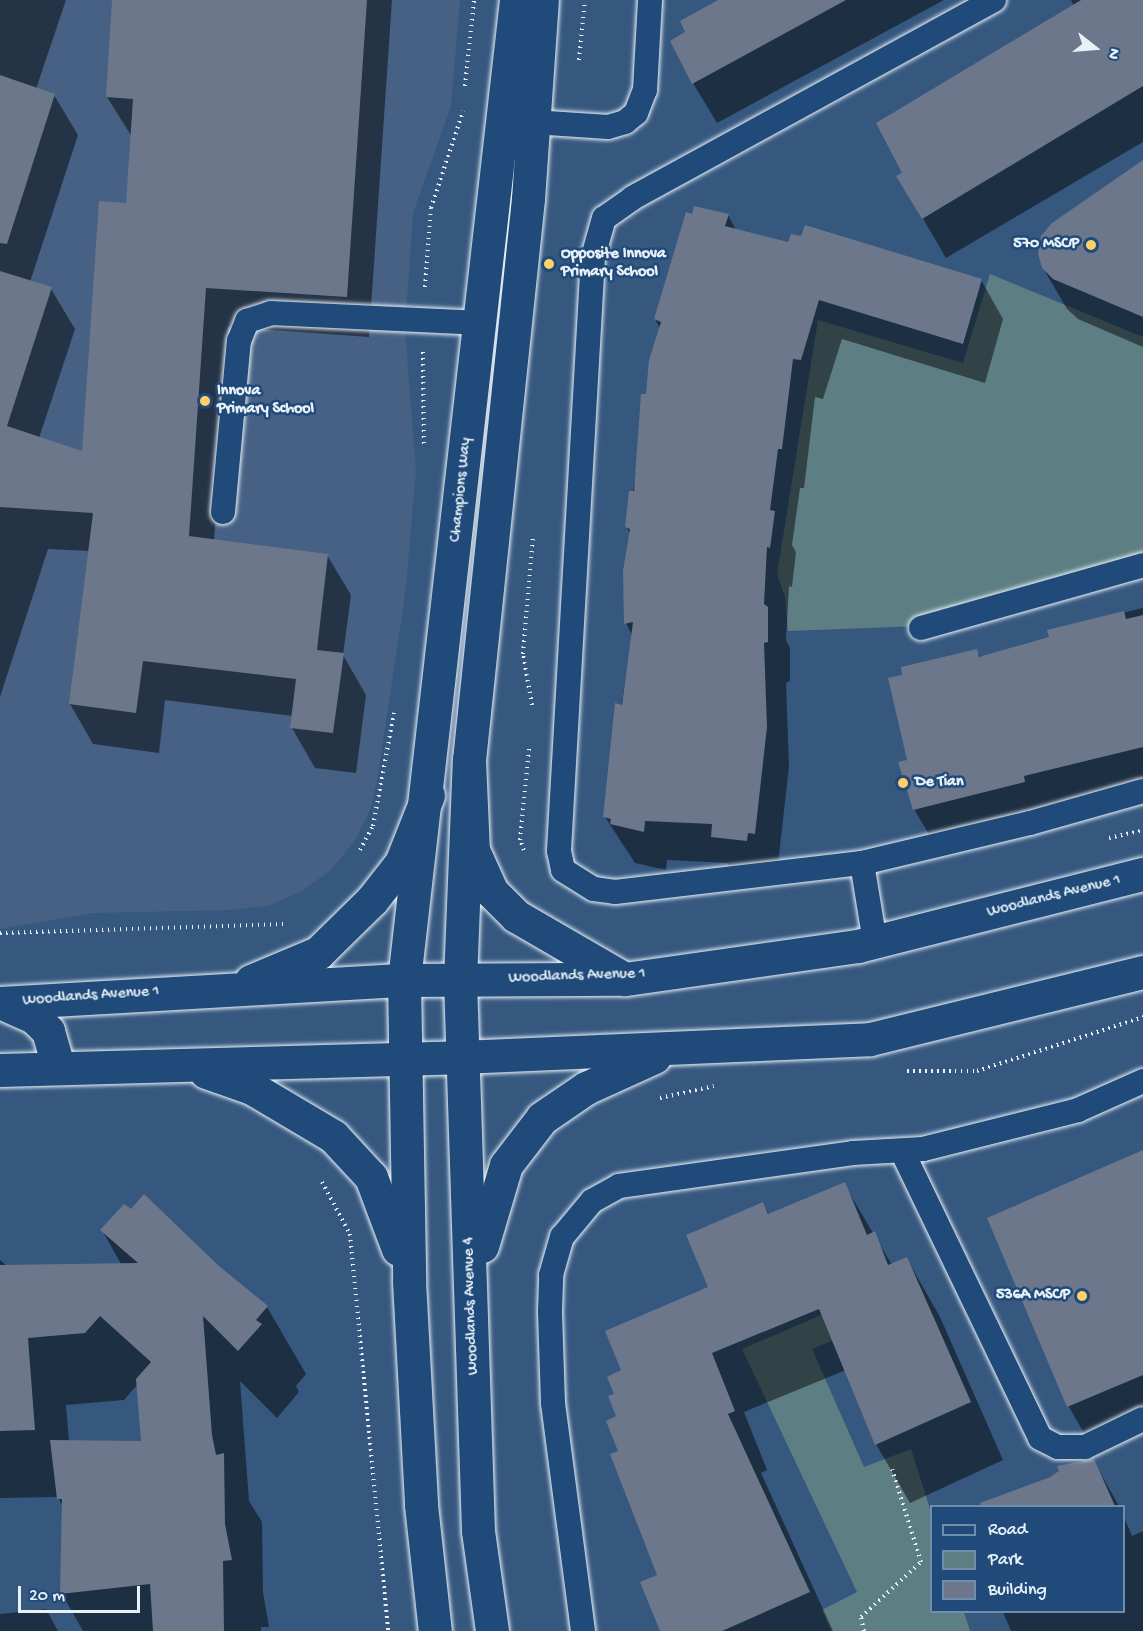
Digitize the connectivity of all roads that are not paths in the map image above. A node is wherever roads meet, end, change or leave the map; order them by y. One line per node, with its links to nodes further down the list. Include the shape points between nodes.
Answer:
1 (516, 0): 6 (street, Champions Way)
2 (542, 0): 5 (street)
3 (650, 0): 5 (lane, via 645,90 636,113 625,122 608,127)
4 (994, 0): 13 (lane, via 617,207 604,218 596,239 560,839 563,870 594,889 615,892)
5 (533, 122): 10 (street)
6 (481, 323): 7 (lane, via 271,313 247,321 238,341); 12 (street, Champions Way)
7 (223, 512)
8 (1143, 565): 9 (lane)
9 (921, 628)
10 (469, 760): 17 (street, via 473,850 492,892 525,922); 19 (street)
11 (1143, 791): 13 (lane)
12 (428, 795): 18 (street, Champions Way); 20 (street, via 401,863 372,900 325,947)
13 (862, 863): 15 (lane)
14 (1143, 874): 15 (street, Woodlands Avenue 1)
15 (875, 942): 17 (street, Woodlands Avenue 1)
16 (1143, 972): 22 (street, via 870,1039)
17 (625, 979): 19 (street, Woodlands Avenue 1)
18 (404, 980): 19 (street, Woodlands Avenue 1); 20 (street, Woodlands Avenue 1); 24 (street)
19 (460, 981): 23 (street, Woodlands Avenue 4)
20 (233, 989): 21 (street, Woodlands Avenue 1)
21 (1, 1003): 26 (street, via 34,1017 48,1032)
22 (682, 1048): 23 (street); 31 (street, via 641,1060 586,1088 542,1118 506,1165 480,1257)
23 (460, 1058): 24 (street); 31 (street, Woodlands Avenue 4, via 467,1117)
24 (404, 1059): 25 (street); 30 (street)
25 (185, 1064): 26 (street); 30 (street, via 252,1088 333,1136 371,1177)
26 (58, 1067): 27 (street)
27 (0, 1070)
28 (1143, 1081): 29 (lane, via 1078,1110)
29 (902, 1151): 32 (lane, via 1040,1438 1058,1447 1085,1447); 35 (lane, via 853,1154 619,1186 592,1201 562,1237 551,1275 549,1311 553,1402)
30 (409, 1281): 33 (street, via 421,1505)
31 (472, 1325): 34 (street, Woodlands Avenue 4, via 478,1531)
32 (1143, 1419)
33 (435, 1631)
34 (492, 1631)
35 (583, 1631)

